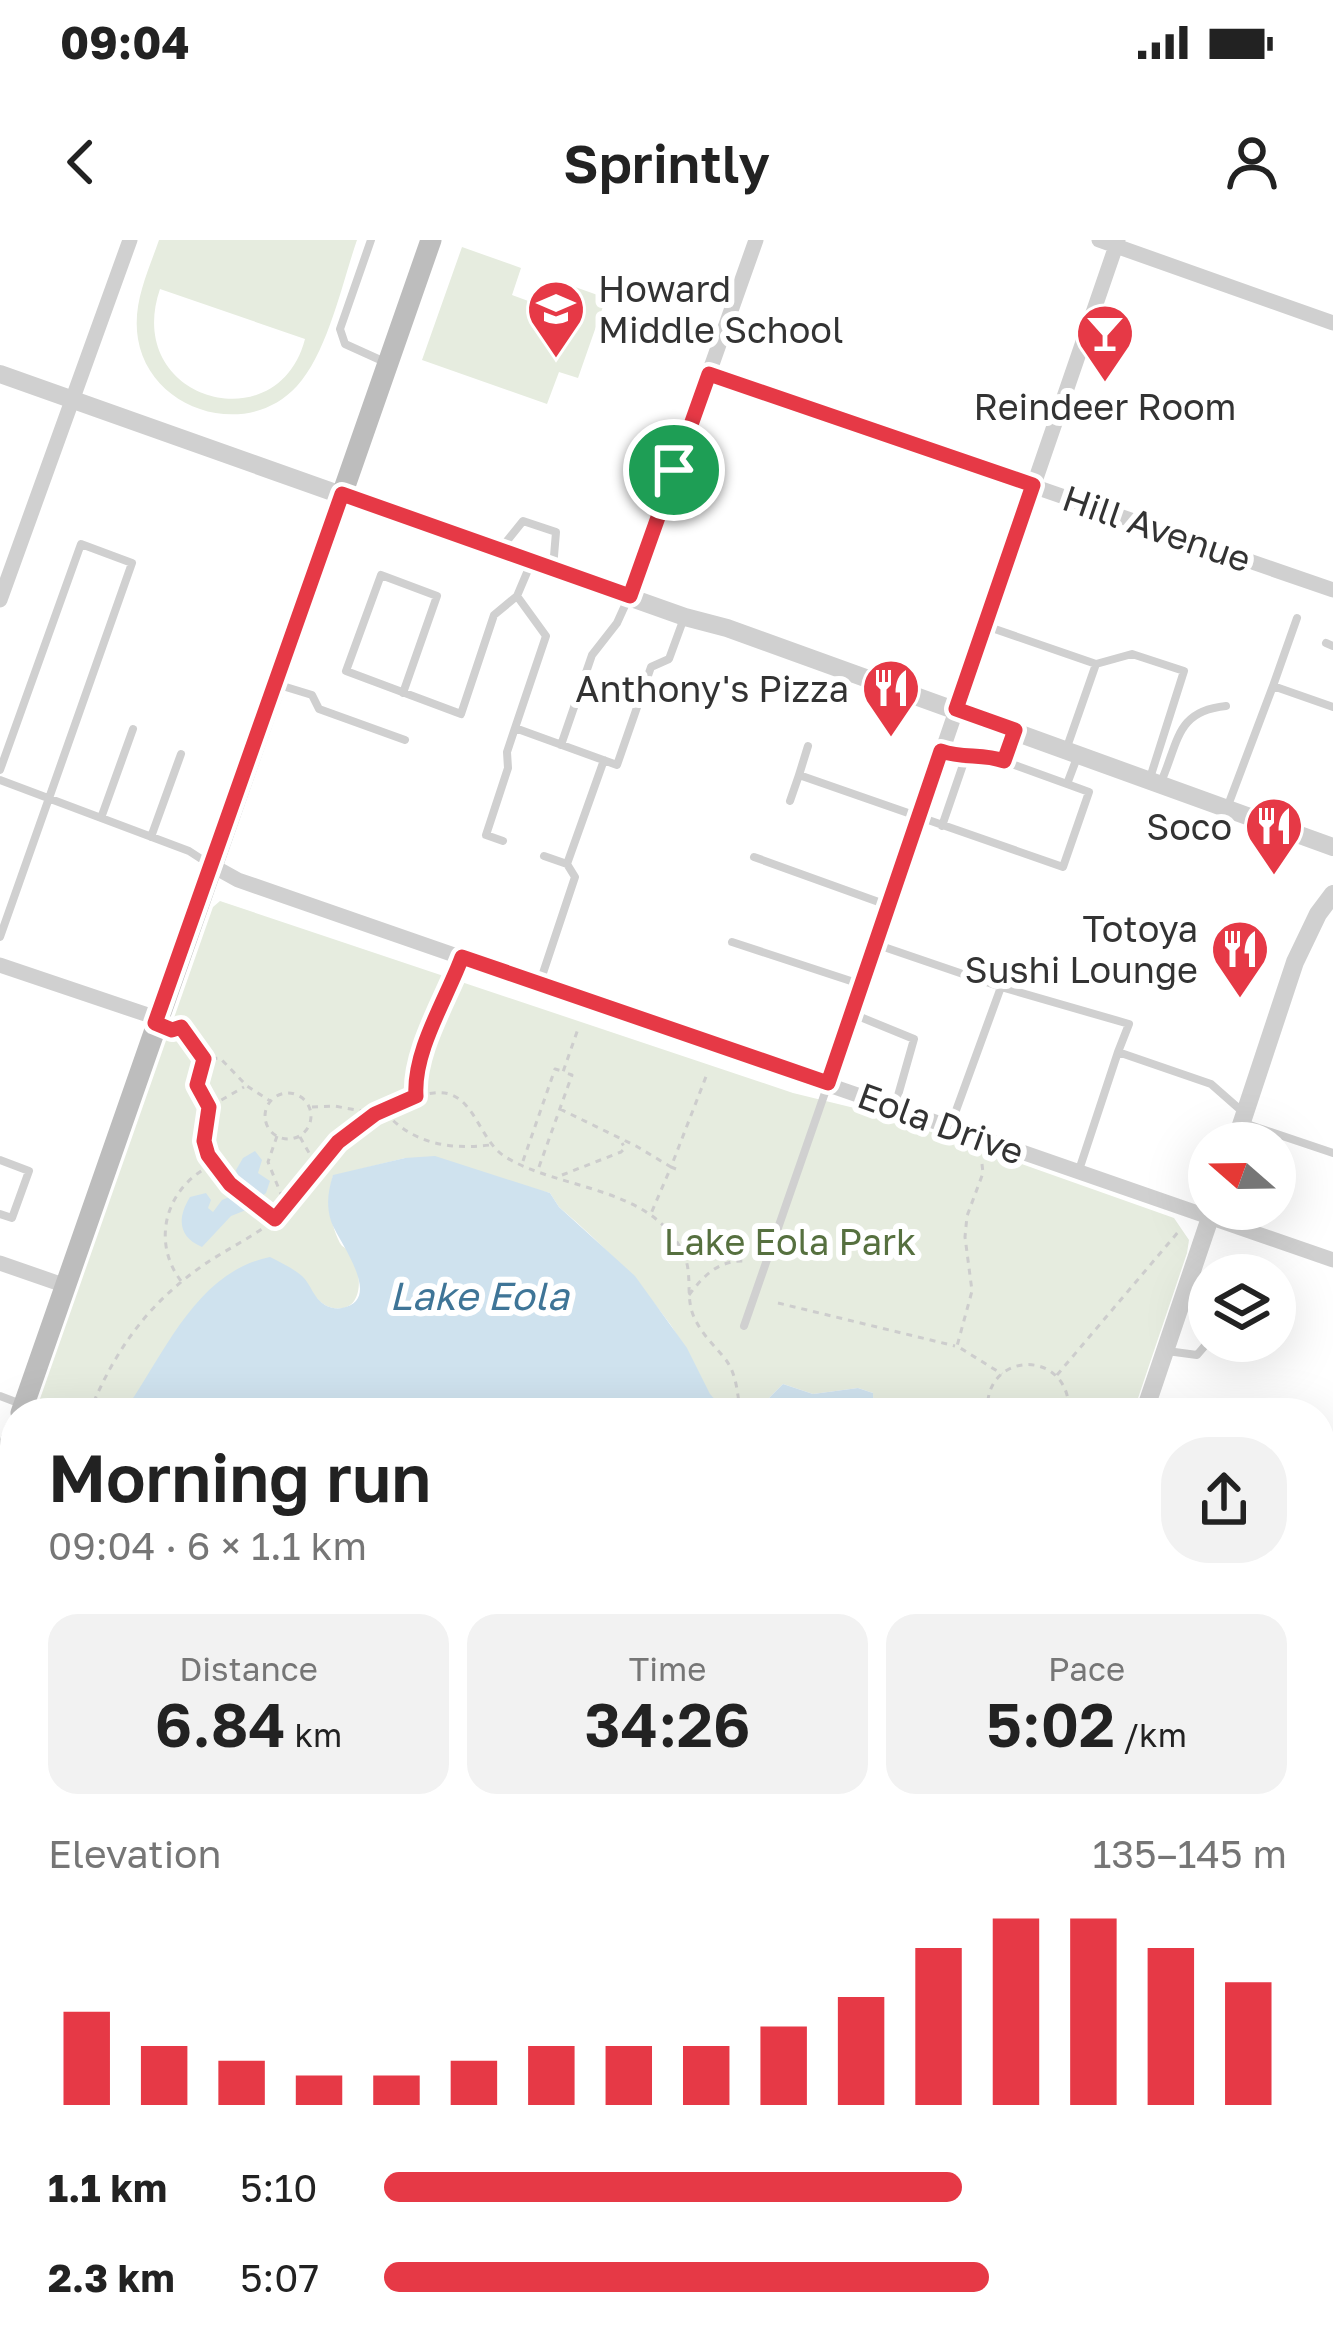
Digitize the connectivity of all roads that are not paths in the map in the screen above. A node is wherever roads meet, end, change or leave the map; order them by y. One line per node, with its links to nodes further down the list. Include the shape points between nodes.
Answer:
1 (130, 240): 11 (street)
2 (371, 240): 8 (lane, via 340,329 345,344)
3 (431, 240): 8 (main road)
4 (756, 240): 10 (street)
5 (1099, 240): 6 (street)
6 (1117, 243): 7 (street); 12 (street)
7 (1333, 323)
8 (388, 363): 13 (main road)
9 (0, 374): 11 (street)
10 (709, 374): 12 (street, Hill Avenue); 19 (street)
11 (73, 400): 13 (street); 20 (street)
12 (1033, 485): 17 (street, Hill Avenue); 23 (street)
13 (342, 494): 14 (street); 25 (main road)
14 (499, 550): 15 (street); 16 (lane, via 523,520 556,532)
15 (531, 562): 16 (street); 18 (lane)
16 (553, 569): 19 (street)
17 (1333, 590)
18 (517, 596): 27 (lane, via 494,615 460,714); 31 (lane, via 546,636)
19 (630, 596): 21 (street); 35 (lane, via 592,655)
20 (0, 600)
21 (685, 617): 30 (street); 41 (lane, via 669,659 651,668 617,765)
22 (1298, 618): 26 (lane)
23 (984, 626): 24 (lane); 30 (street)
24 (1096, 664): 38 (lane); 46 (lane, via 1132,654 1184,671)
25 (274, 684): 34 (lane); 60 (main road)
26 (1273, 686): 29 (lane); 50 (lane)
27 (403, 693): 27 (lane, via 346,671 380,575 437,596)
28 (1226, 706): 46 (lane, via 1188,718)
29 (1333, 707)
30 (956, 709): 33 (street); 37 (street)
31 (515, 728): 35 (lane); 55 (lane, via 486,835)
32 (133, 729): 51 (lane)
33 (1015, 730): 38 (street); 42 (lane)
34 (405, 740)
35 (561, 745): 41 (lane)
36 (808, 746): 44 (lane)
37 (941, 751): 40 (lane); 52 (street)
38 (1073, 751): 46 (street); 47 (lane)
39 (181, 754): 54 (lane)
40 (965, 759): 42 (lane); 53 (lane)
41 (604, 760): 59 (lane)
42 (1004, 761): 47 (lane)
43 (0, 770): 48 (lane, via 81,544 132,563)
44 (799, 775): 49 (lane); 52 (lane)
45 (0, 780): 48 (lane)
46 (1155, 781): 50 (street)
47 (1067, 784): 53 (lane, via 1089,792 1063,867)
48 (48, 798): 51 (lane); 63 (lane)
49 (790, 801)
50 (1227, 808): 56 (street)
51 (101, 818): 54 (lane)
52 (918, 818): 53 (lane); 62 (street)
53 (942, 826)
54 (151, 837): 60 (lane)
55 (503, 841)
56 (1333, 847)
57 (544, 856): 59 (lane)
58 (754, 857): 62 (lane)
59 (567, 864): 67 (lane, via 575,877)
60 (211, 865): 67 (street, Eola Drive); 71 (main road)
61 (1333, 894): 75 (street, via 1295,962)
62 (888, 906): 65 (street)
63 (0, 937)
64 (732, 942): 68 (lane)
65 (875, 944): 68 (street); 69 (lane)
66 (0, 965): 71 (street)
67 (539, 984): 73 (street, Eola Drive)
68 (862, 984): 70 (street)
69 (1001, 987): 72 (lane, via 1129,1024); 77 (lane)
70 (852, 1013): 73 (street); 74 (lane, via 914,1039)
71 (156, 1021): 87 (main road)
72 (1118, 1052): 75 (lane, via 1211,1084); 80 (lane)
73 (828, 1083): 74 (street, Eola Drive); 88 (lane)
74 (895, 1106): 77 (street, Eola Drive)
75 (1244, 1118): 76 (street); 78 (lane)
76 (1243, 1122)
77 (950, 1129): 80 (street, Eola Drive)
78 (1333, 1154)
79 (0, 1160): 82 (lane, via 29,1171 12,1219)
80 (1078, 1172): 81 (street, Eola Drive)
81 (1188, 1206)
82 (0, 1214)
83 (1256, 1230): 84 (street, Eola Drive)
84 (1333, 1260)
85 (0, 1263): 87 (street)
86 (1188, 1283): 89 (street)
87 (66, 1286): 91 (main road)
88 (744, 1326)
89 (1166, 1351): 90 (lane); 92 (street)
90 (1188, 1354)
91 (26, 1398)
92 (1149, 1398)

